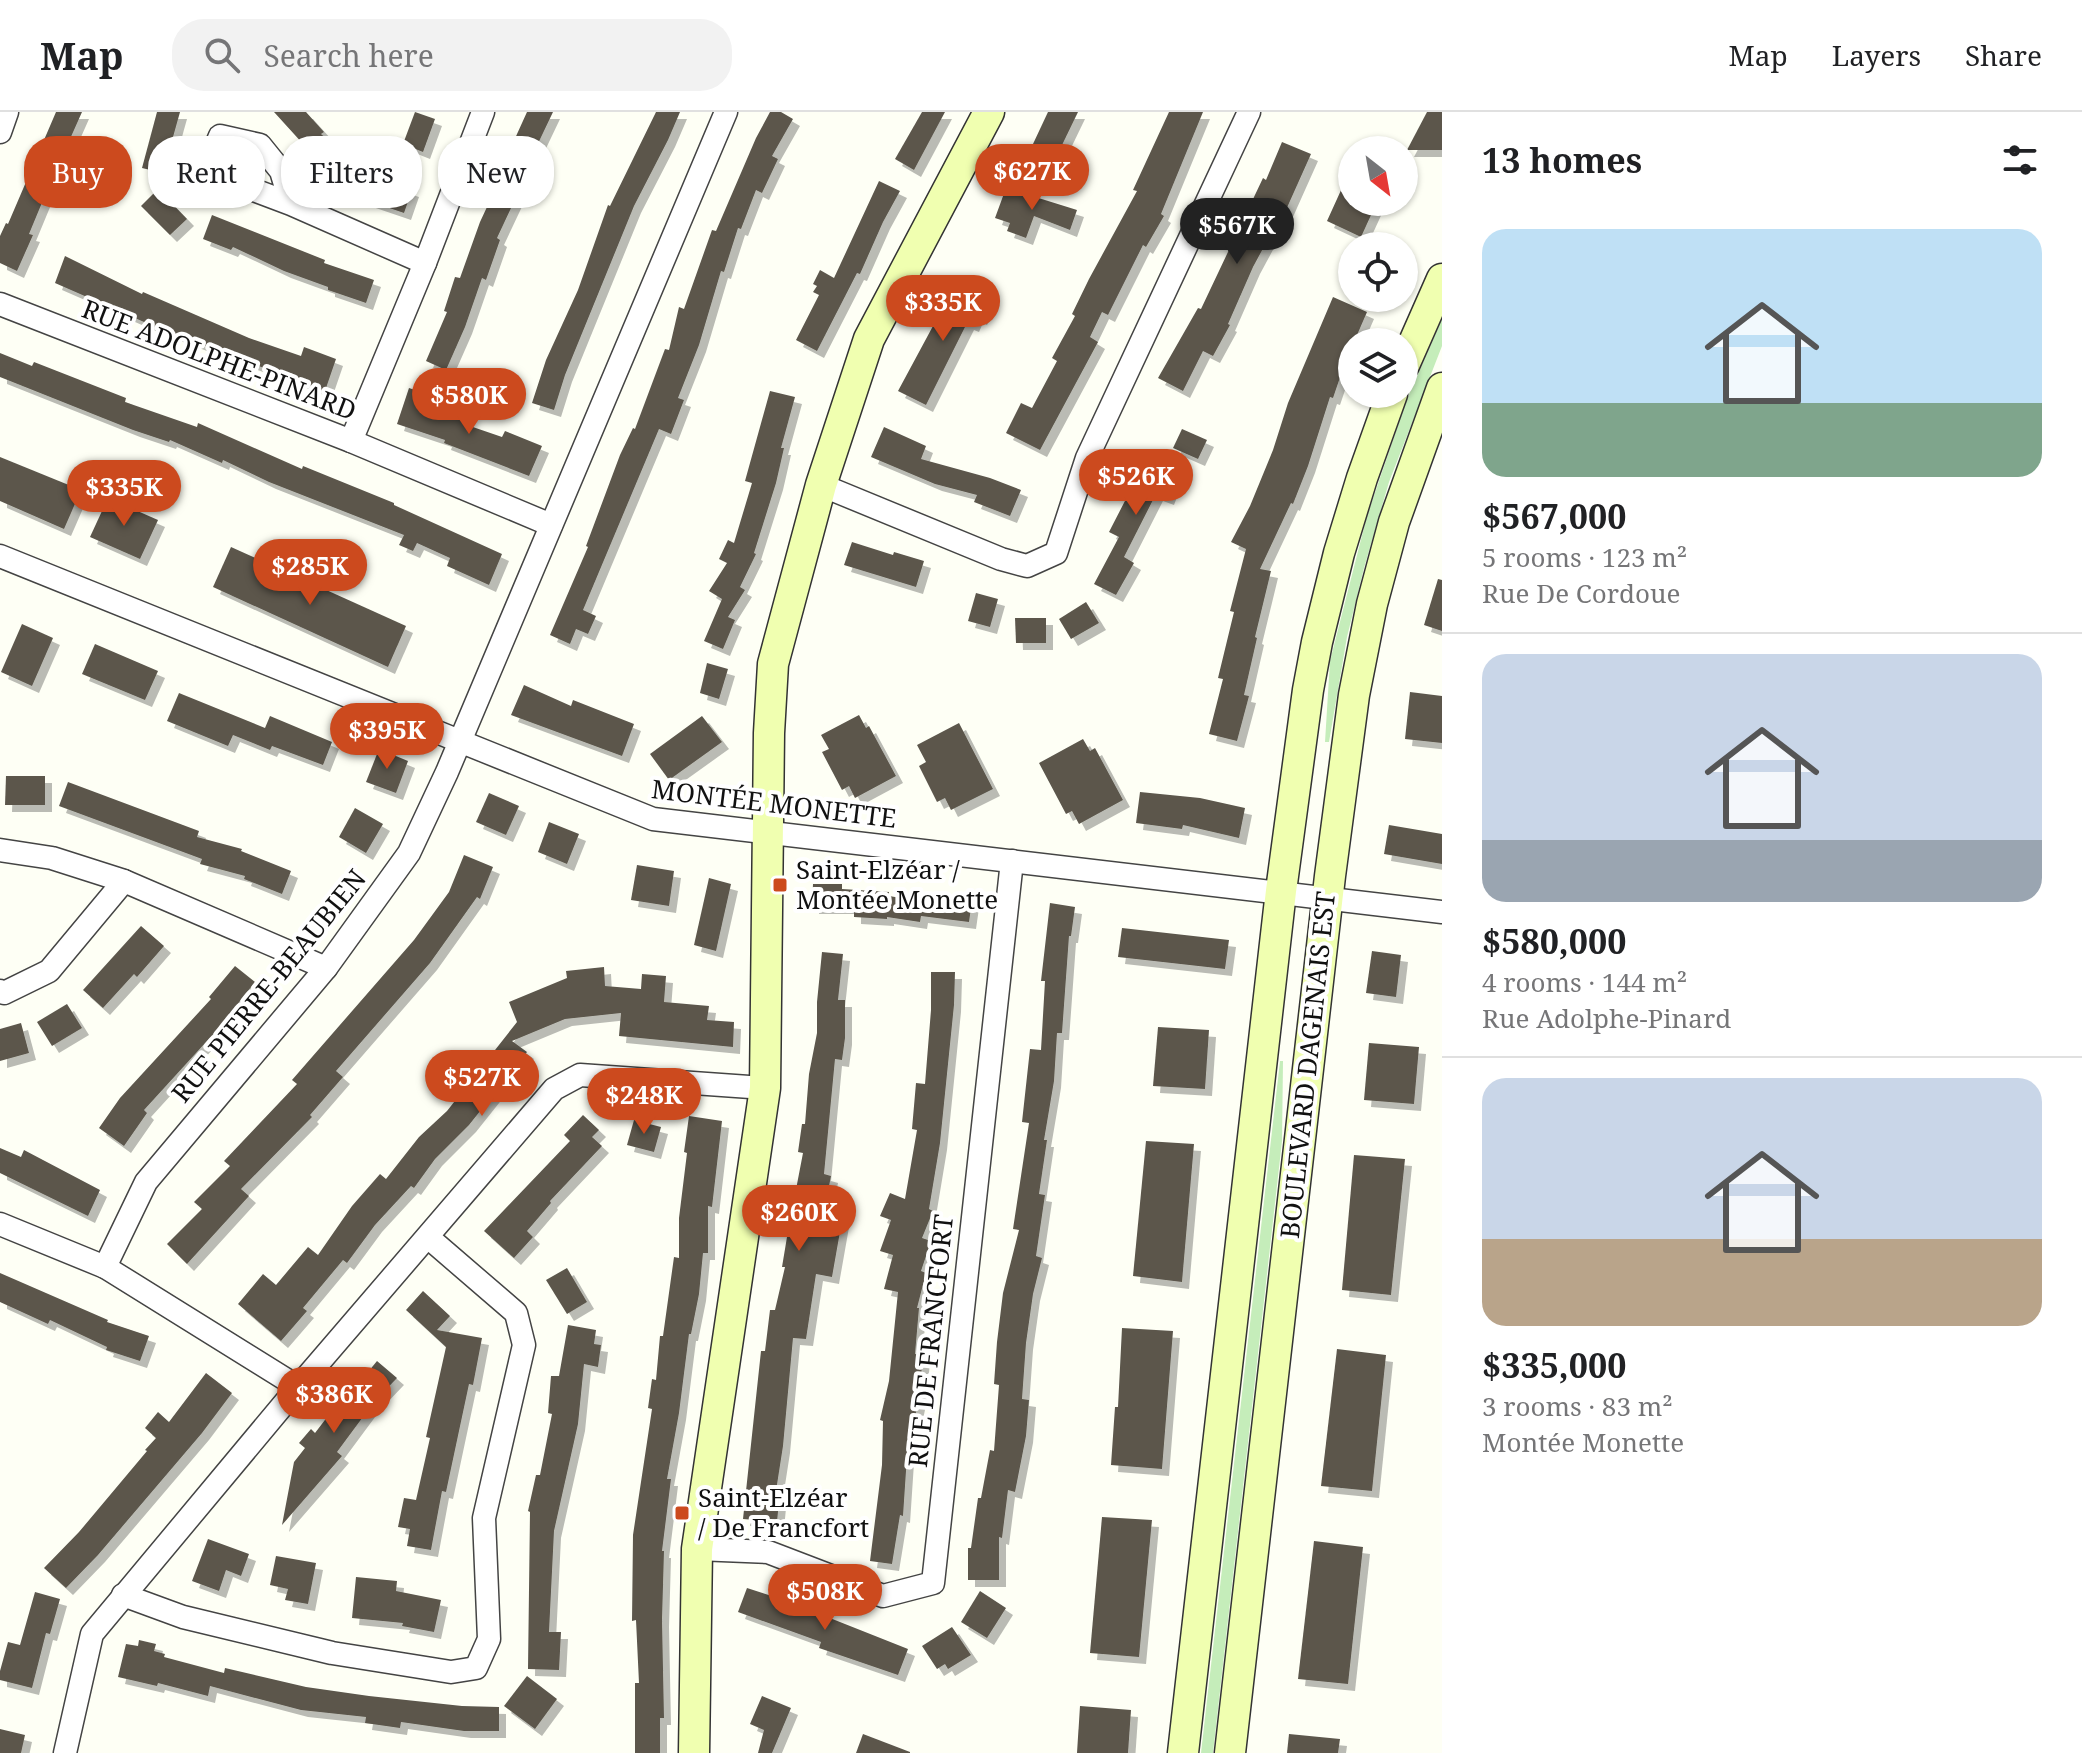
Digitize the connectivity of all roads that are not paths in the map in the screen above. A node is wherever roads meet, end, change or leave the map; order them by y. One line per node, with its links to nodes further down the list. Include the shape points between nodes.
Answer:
1 (7, 112): 6 (street)
2 (483, 112): 8 (street)
3 (726, 112): 16 (street, RUE PIERRE-BEAUBIEN)
4 (989, 112): 15 (main road, via 869,339)
5 (1249, 112): 15 (street, via 1087,458 1056,553 1027,566 1001,559)
6 (0, 132)
7 (300, 208): 8 (street)
8 (425, 263): 14 (street)
9 (1442, 279): 11 (main road)
10 (0, 304): 14 (street, RUE ADOLPHE-PINARD)
11 (1418, 333)
12 (1442, 388): 24 (main road, BOULEVARD DAGENAIS EST, via 1394,522 1369,617 1346,746)
13 (1387, 408): 23 (main road, BOULEVARD DAGENAIS EST, via 1352,506 1317,642)
14 (351, 441): 16 (street, RUE ADOLPHE-PINARD)
15 (821, 485): 19 (main road, via 773,664)
16 (551, 525): 18 (street, RUE PIERRE-BEAUBIEN)
17 (0, 557): 18 (street, MONTÉE MONETTE)
18 (459, 743): 19 (street, MONTÉE MONETTE, via 643,817); 26 (street, RUE PIERRE-BEAUBIEN, via 409,853)
19 (768, 834): 21 (street, MONTÉE MONETTE); 28 (main road)
20 (0, 850): 22 (street, via 52,858)
21 (1012, 861): 23 (street, MONTÉE MONETTE); 33 (street, RUE DE FRANCFORT, via 933,1583 883,1596 768,1552)
22 (124, 881): 26 (street); 27 (street, via 49,971)
23 (1281, 891): 24 (street, MONTÉE MONETTE); 37 (main road, BOULEVARD DAGENAIS EST)
24 (1328, 897): 25 (street, MONTÉE MONETTE); 38 (main road, BOULEVARD DAGENAIS EST)
25 (1442, 912)
26 (326, 968): 31 (street, RUE PIERRE-BEAUBIEN, via 146,1182)
27 (0, 991)
28 (765, 1088): 30 (street, via 580,1075 554,1089); 33 (main road)
29 (0, 1224): 31 (street)
30 (429, 1238): 32 (street); 34 (street, via 516,1313 524,1345 484,1518 489,1639 476,1668 451,1672 332,1653 183,1617)
31 (105, 1267): 32 (street)
32 (298, 1387): 34 (street)
33 (697, 1549): 36 (main road)
34 (123, 1595): 35 (street, via 92,1634)
35 (65, 1753)
36 (694, 1753)
37 (1183, 1753)
38 (1230, 1753)

